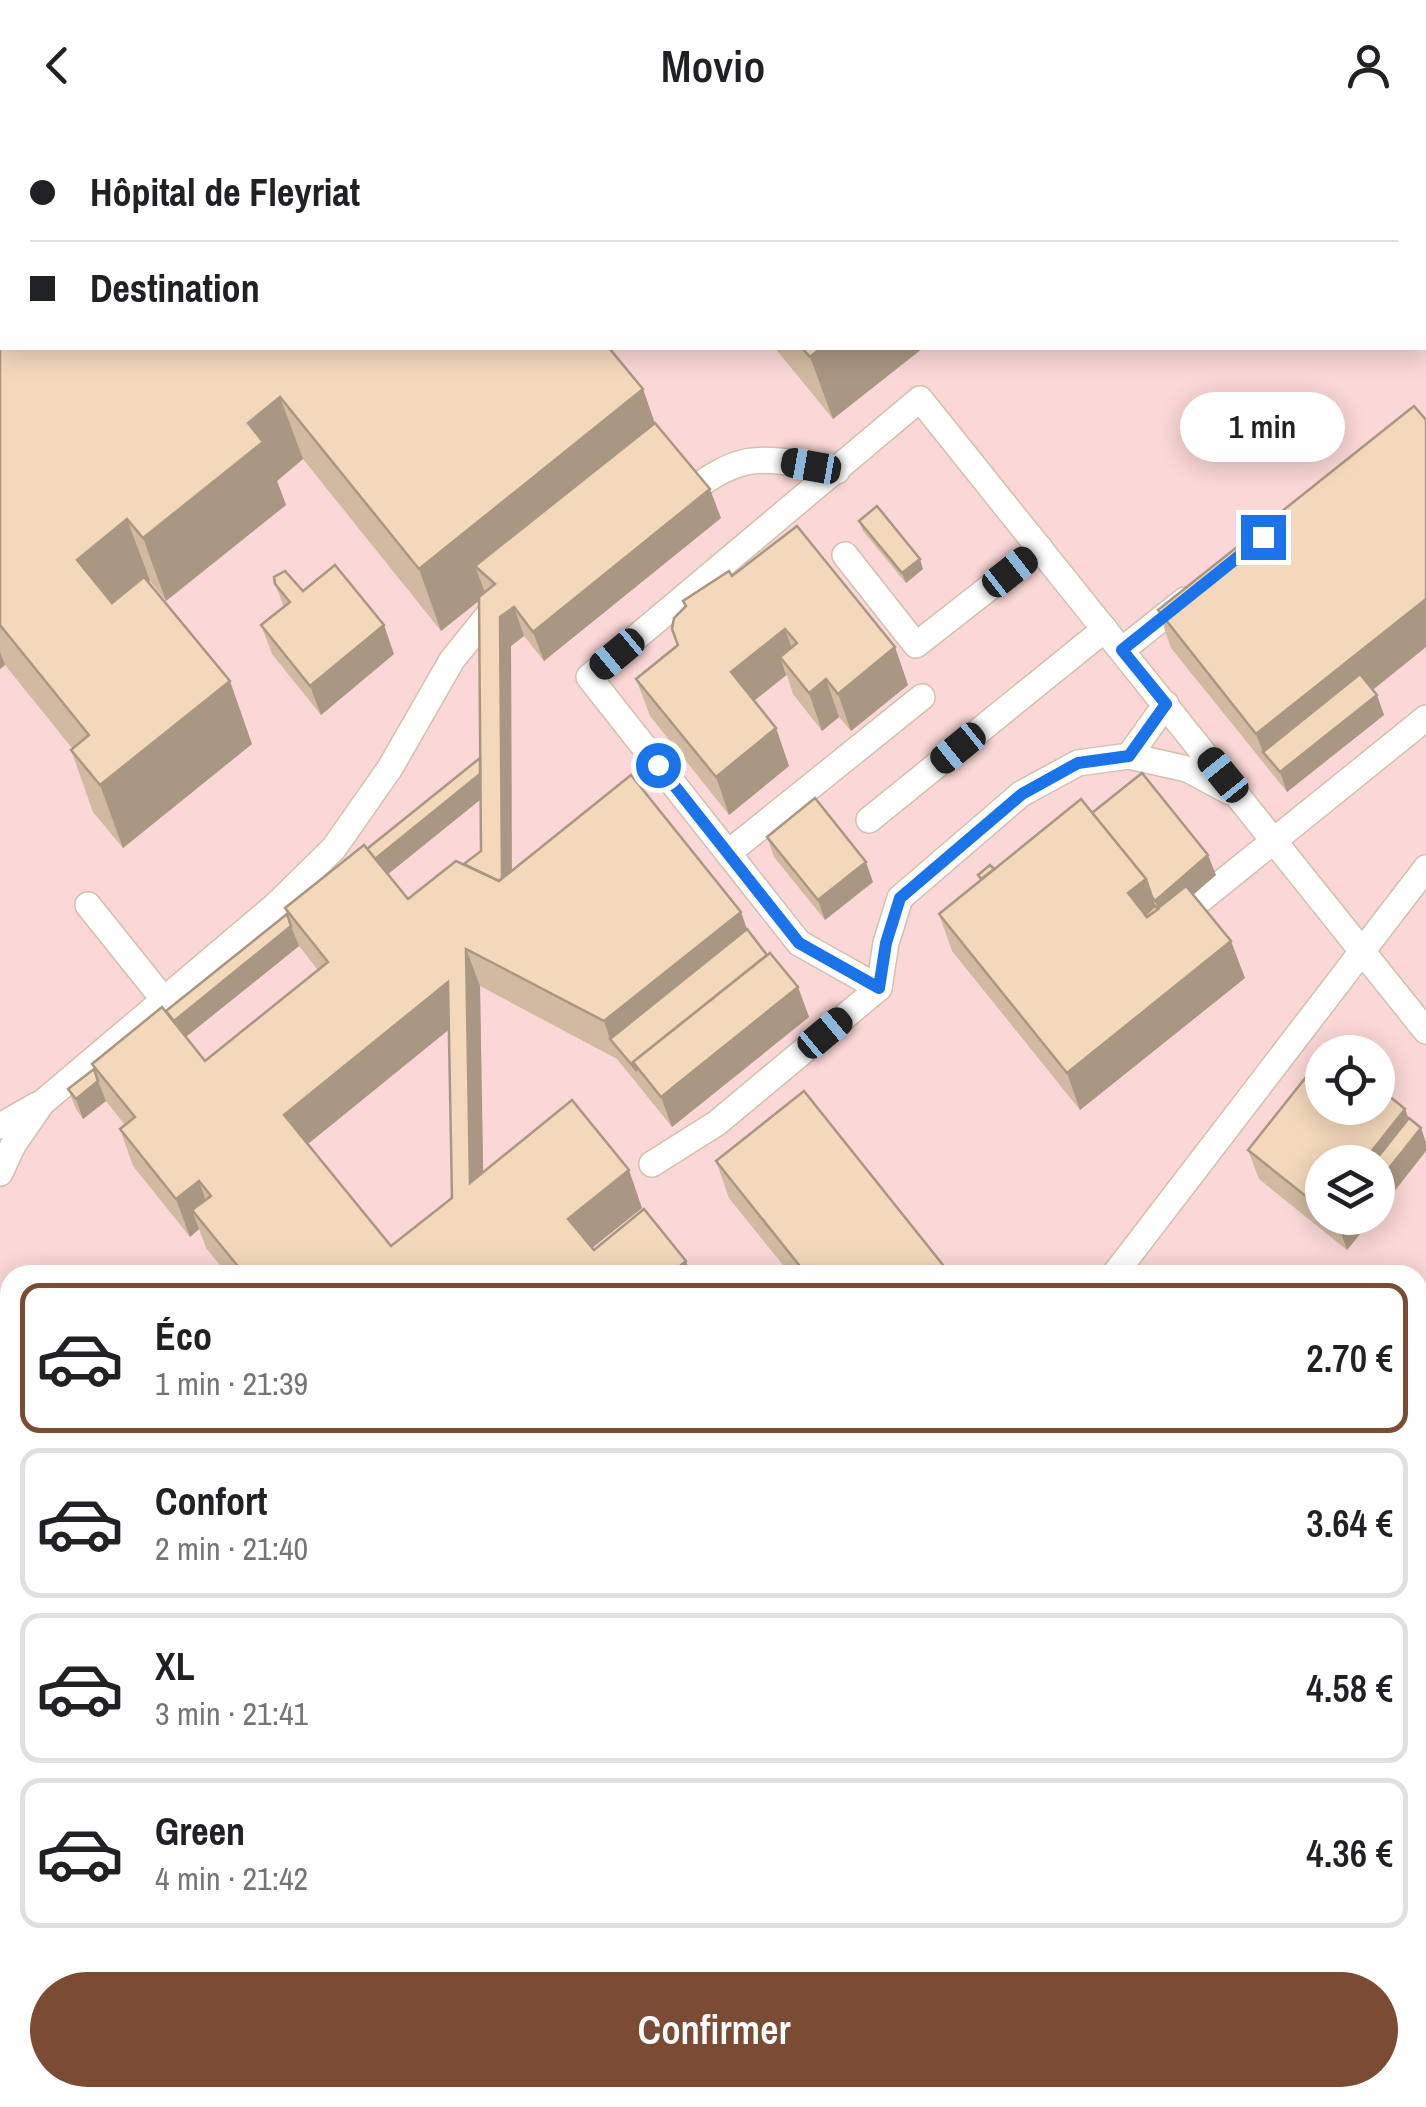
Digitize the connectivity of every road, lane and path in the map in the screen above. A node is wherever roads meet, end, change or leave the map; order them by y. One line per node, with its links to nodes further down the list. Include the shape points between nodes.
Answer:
1 (837, 471): 2 (lane, via 746,460 713,474); 3 (lane, via 920,399); 16 (lane, via 589,677)
2 (655, 516)
3 (1040, 548): 4 (lane, via 916,645); 7 (lane)
4 (845, 556)
5 (1206, 582): 8 (lane)
6 (489, 614): 22 (lane, via 452,660 334,848)
7 (1105, 629): 8 (lane); 14 (lane)
8 (1122, 650): 10 (lane)
9 (922, 698): 16 (lane)
10 (1166, 704): 12 (lane); 13 (lane)
11 (1426, 718): 15 (lane)
12 (1129, 756): 13 (lane, via 1187,768); 21 (lane, via 1078,763 1022,794 900,898)
13 (1242, 798): 15 (lane)
14 (869, 820)
15 (1274, 839): 19 (lane); 20 (lane)
16 (728, 854): 21 (lane, via 799,943)
17 (1426, 868): 20 (lane)
18 (88, 906): 22 (lane)
19 (1188, 910)
20 (1364, 950): 23 (lane); 28 (lane)
21 (879, 988): 26 (lane, via 717,1124)
22 (164, 1000): 24 (lane)
23 (1426, 1031)
24 (42, 1103): 25 (lane); 27 (lane)
25 (0, 1126)
26 (652, 1164)
27 (0, 1173)
28 (1122, 1265)

